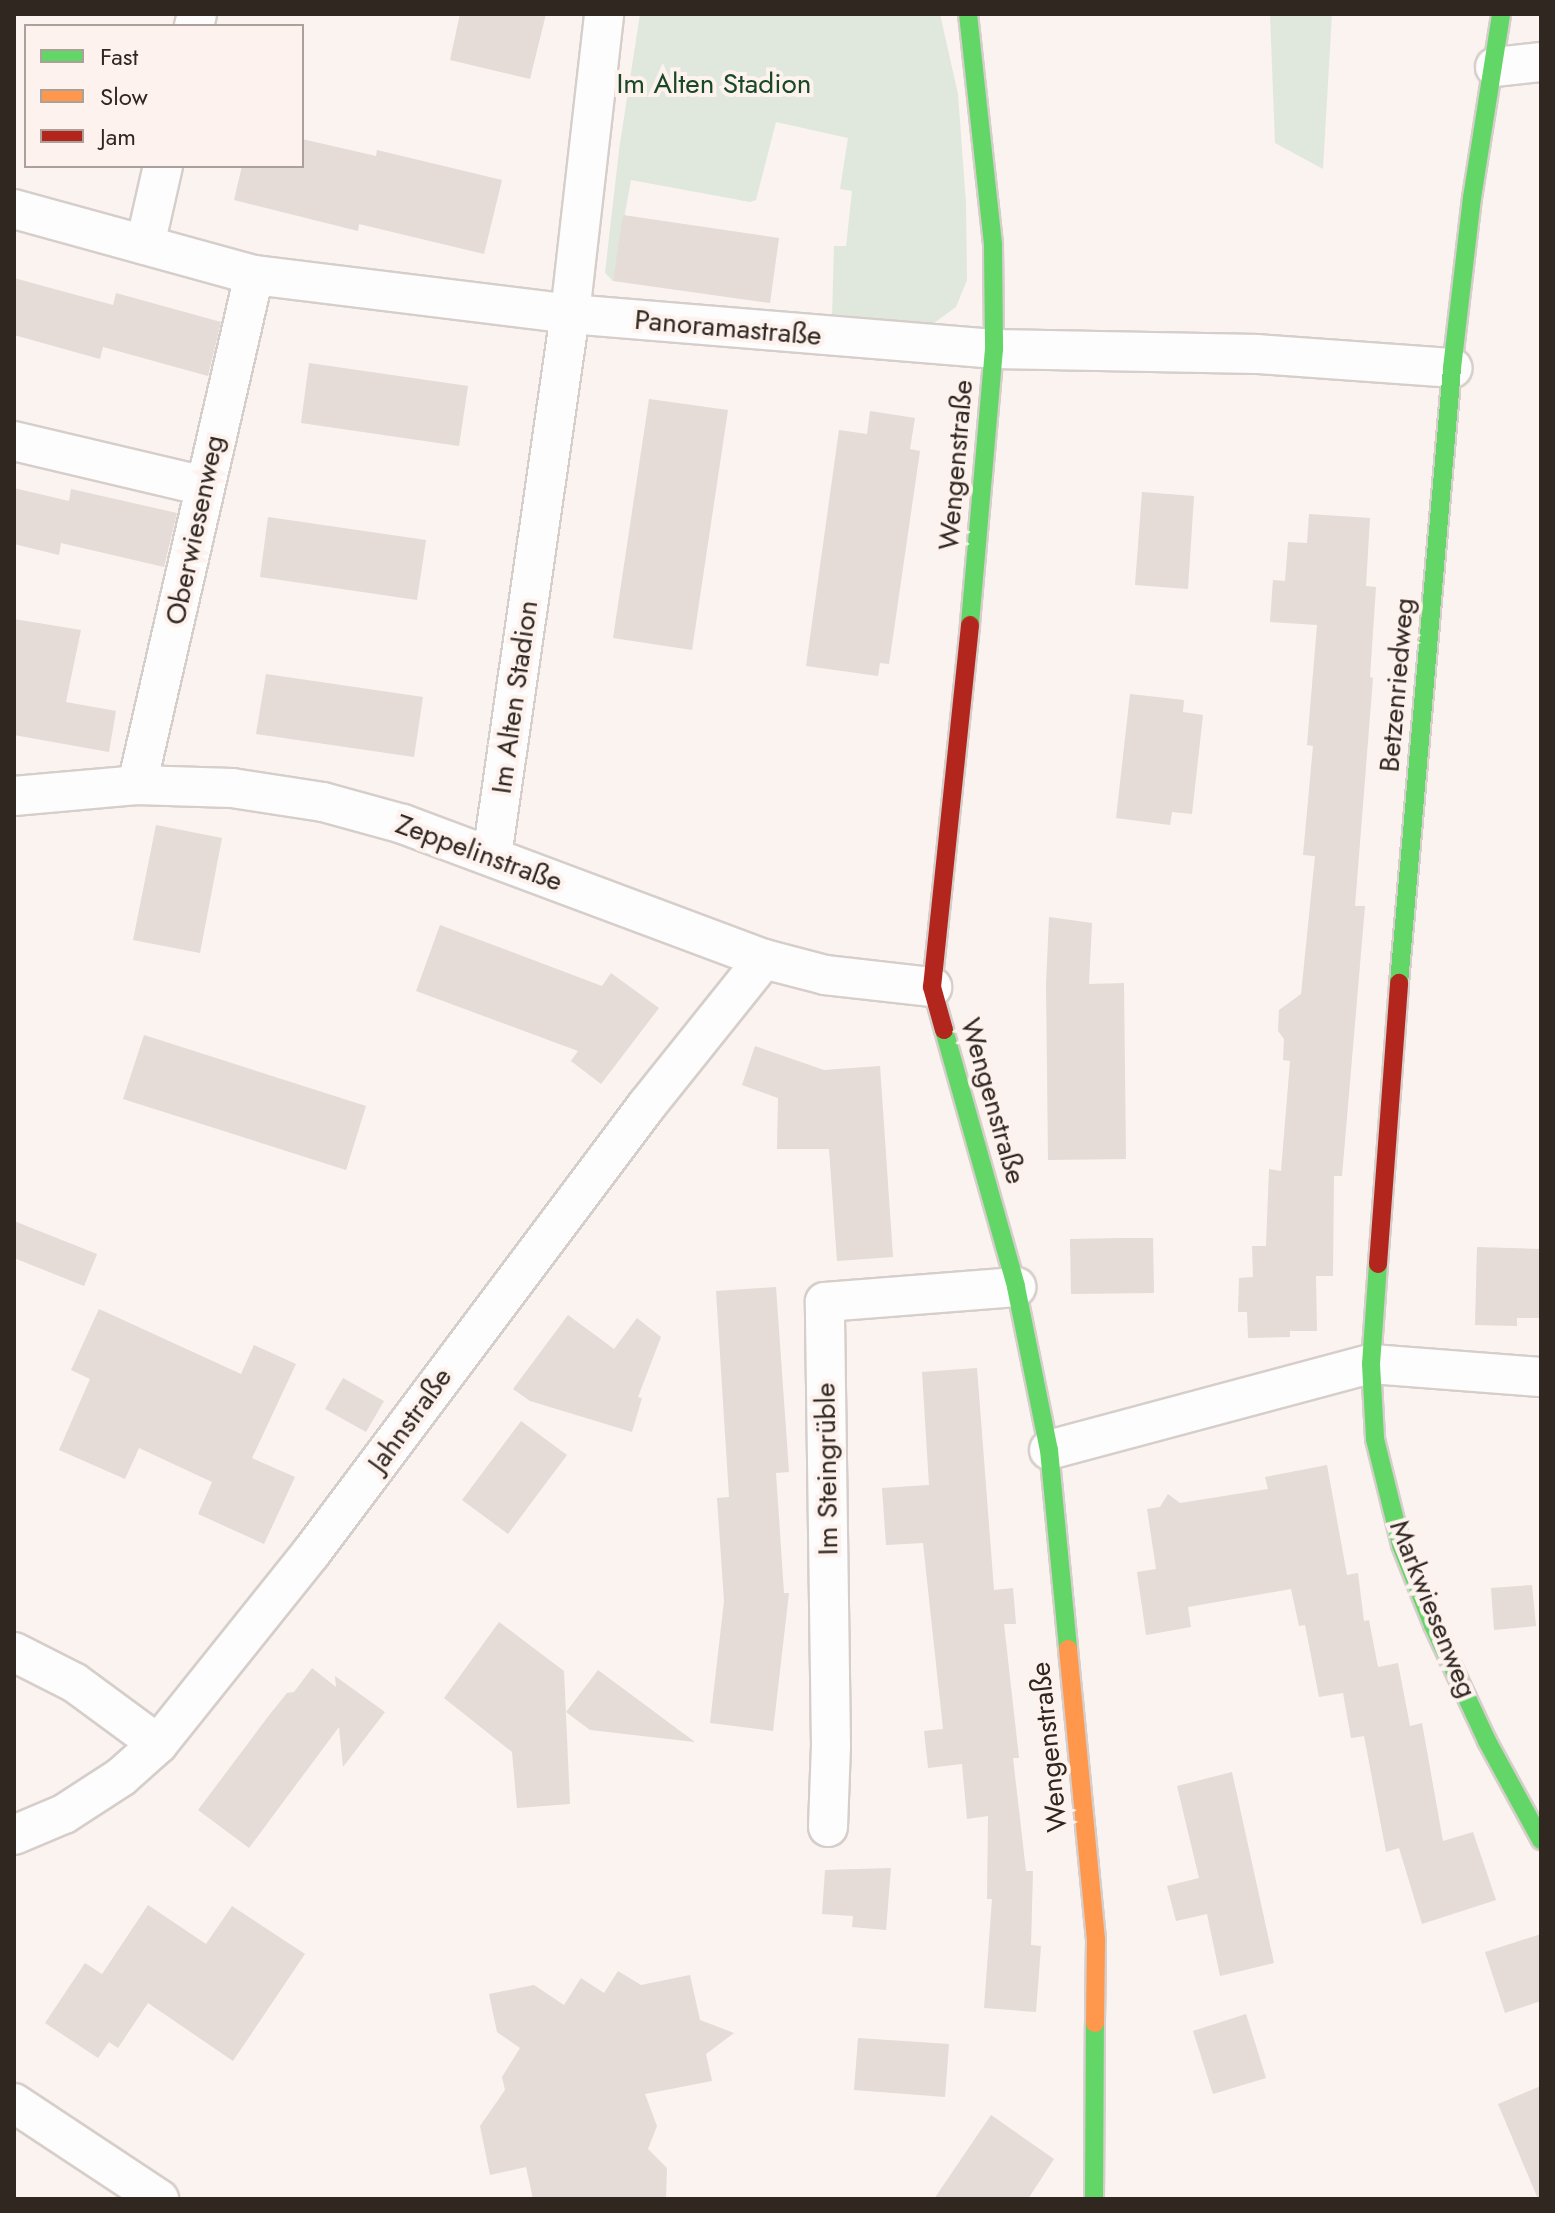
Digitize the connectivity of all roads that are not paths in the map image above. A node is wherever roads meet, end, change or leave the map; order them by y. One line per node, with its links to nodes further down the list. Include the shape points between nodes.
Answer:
1 (604, 14): 10 (street, Im Alten Stadion)
2 (968, 14): 11 (street, Wengenstraße, via 993,246)
3 (1501, 14): 5 (street, Betzenriedweg)
4 (1541, 62): 5 (street)
5 (1495, 67): 12 (street, Betzenriedweg, via 1472,198)
6 (163, 168): 8 (street)
7 (14, 209): 8 (street, Panoramastraße)
8 (145, 245): 9 (street, Panoramastraße)
9 (254, 275): 10 (street, Panoramastraße); 14 (street, Oberwiesenweg)
10 (570, 314): 11 (street, Panoramastraße); 17 (street, Im Alten Stadion)
11 (994, 349): 12 (street, Panoramastraße, via 1257,354); 19 (street, Wengenstraße, via 963,710)
12 (1452, 368): 21 (street, Betzenriedweg)
13 (14, 441): 14 (street)
14 (205, 486): 15 (street, Oberwiesenweg)
15 (137, 785): 16 (street, Zeppelinstraße); 17 (street, Zeppelinstraße, via 232,788 323,802)
16 (14, 796)
17 (492, 856): 18 (street, Zeppelinstraße)
18 (764, 959): 19 (street, Zeppelinstraße, via 825,975); 25 (street, Jahnstraße, via 637,1117 311,1553)
19 (932, 987): 20 (street, Wengenstraße)
20 (1016, 1287): 23 (street, Wengenstraße); 26 (street, Im Steingrüble, via 825,1302)
21 (1371, 1364): 22 (street); 23 (street); 28 (street, Markwiesenweg, via 1375,1439 1401,1545 1487,1741)
22 (1541, 1377)
23 (1049, 1450): 31 (street, Wengenstraße, via 1096,1940)
24 (14, 1652): 25 (street, via 75,1683)
25 (158, 1744): 27 (street, Jahnstraße, via 121,1777 64,1814)
26 (828, 1827)
27 (14, 1835)
28 (1541, 1840)
29 (14, 2103): 30 (street)
30 (159, 2199)
31 (1094, 2199)

